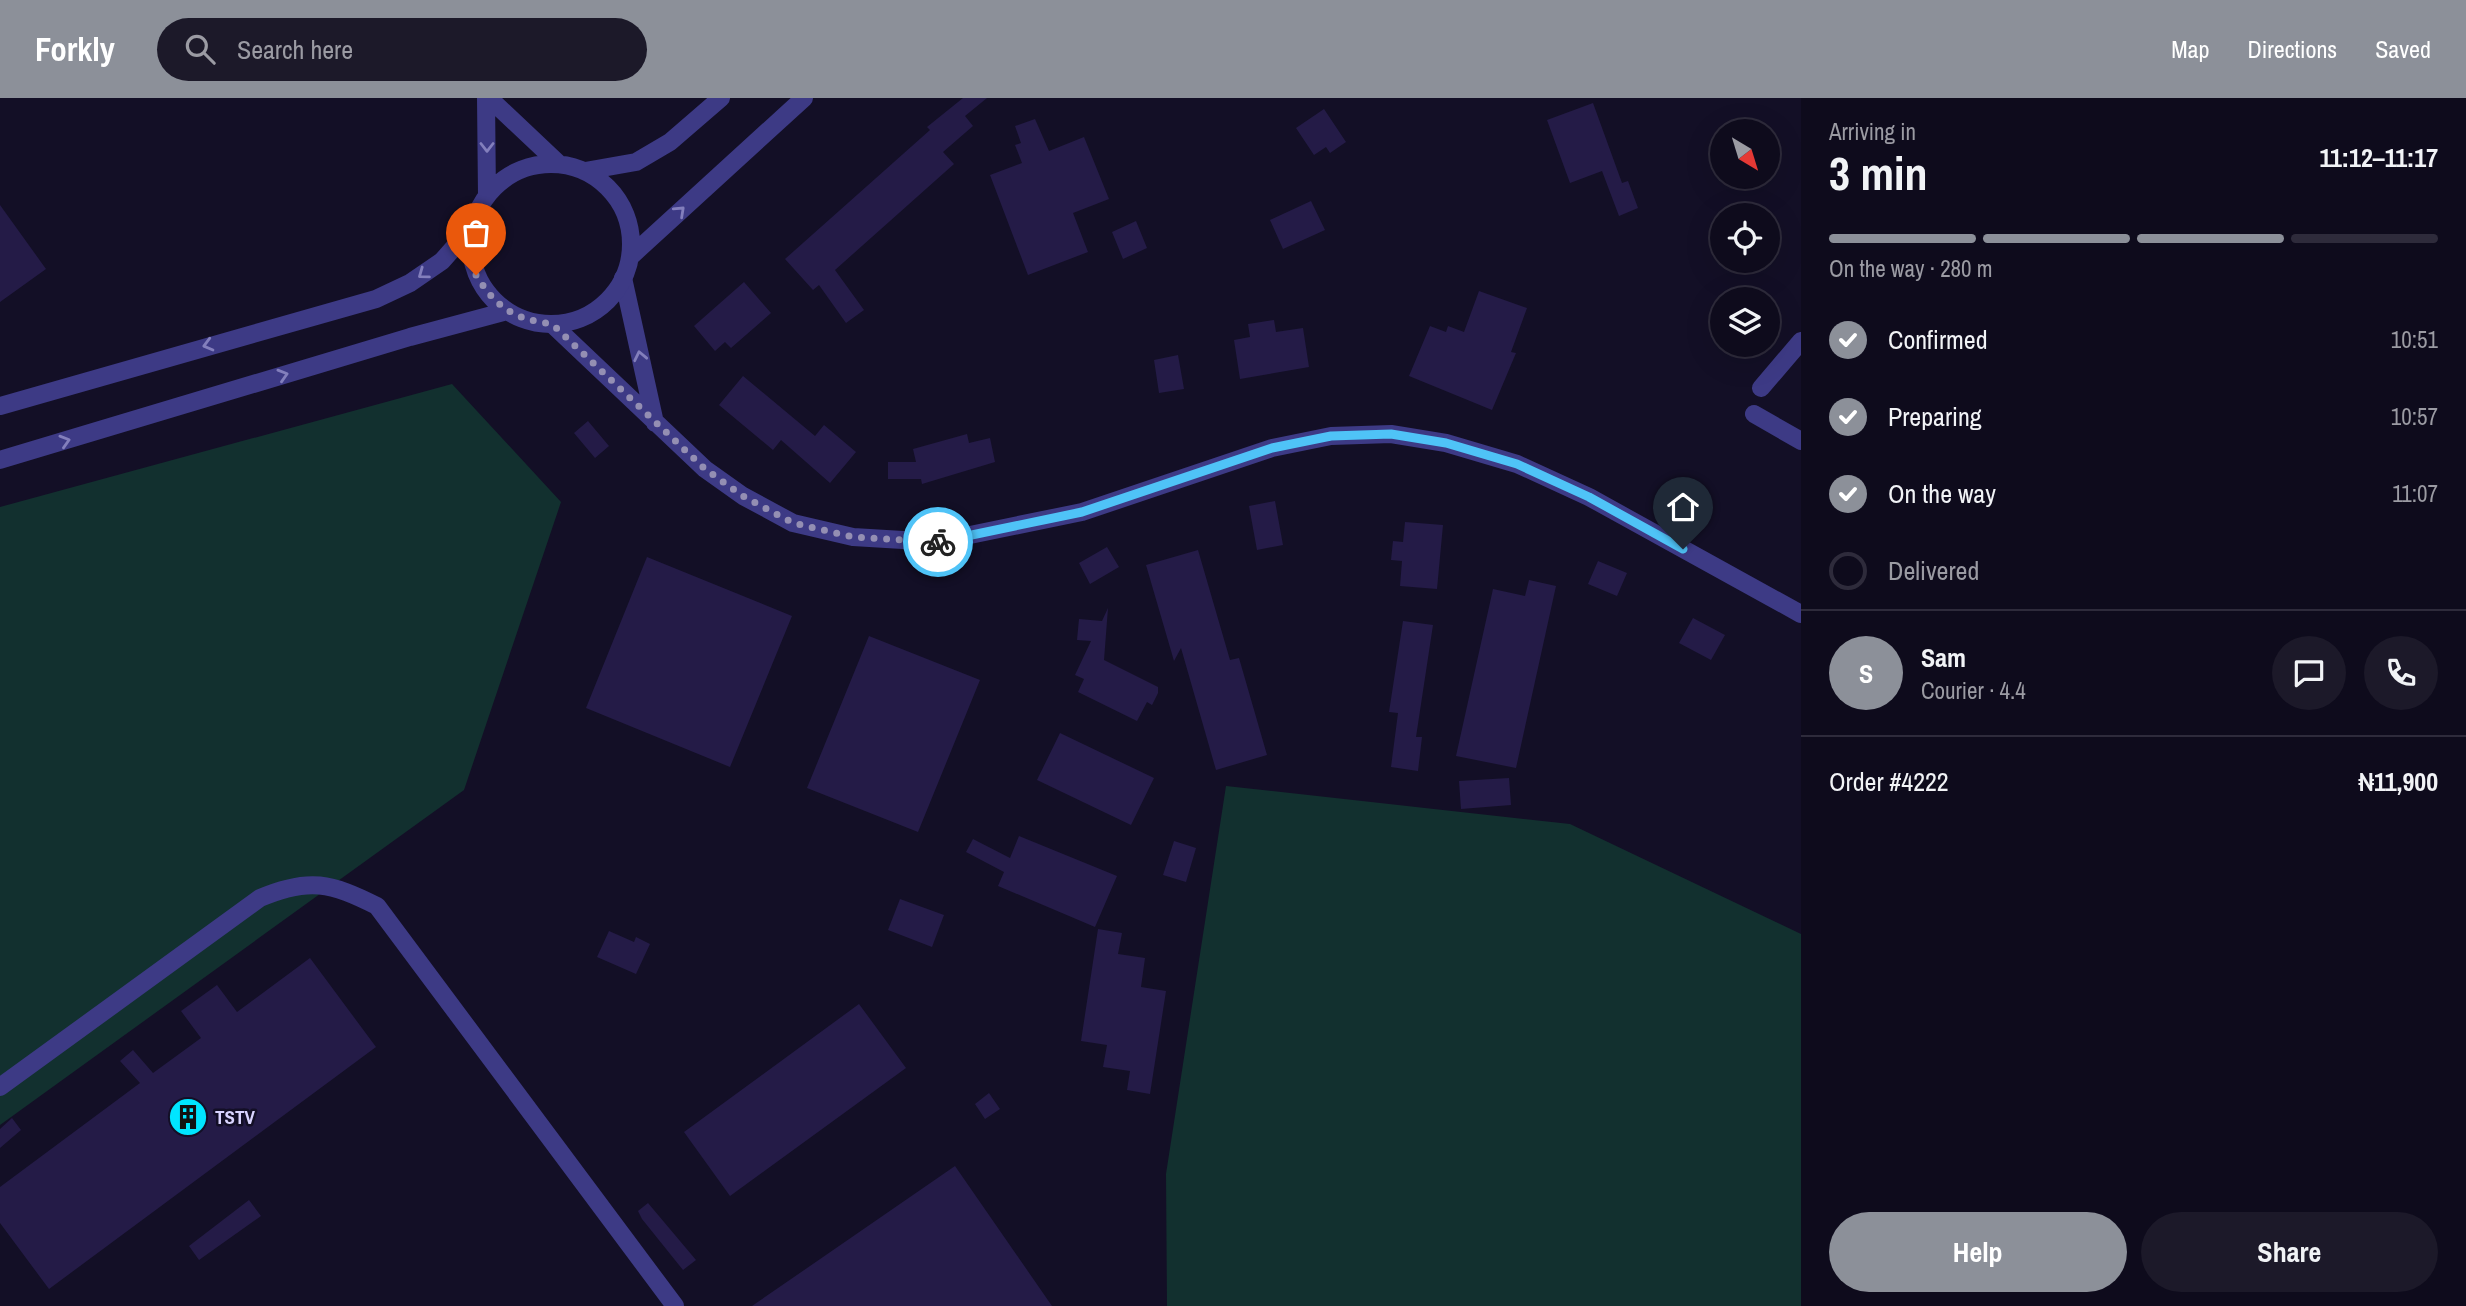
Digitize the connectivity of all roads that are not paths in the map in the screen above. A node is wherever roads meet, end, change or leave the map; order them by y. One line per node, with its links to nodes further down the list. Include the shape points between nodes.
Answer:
1 (488, 98): 4 (street); 6 (street, one-way to 6)
2 (721, 98): 5 (street, via 670,142 636,162)
3 (804, 98): 8 (street, one-way to 3)
4 (559, 164): 5 (street); 6 (street, via 531,166 506,177)
5 (585, 171): 8 (street, via 608,187 622,207 630,232)
6 (487, 196): 7 (street)
7 (472, 228): 10 (street, via 476,275); 14 (street, one-way to 14, via 442,261 411,283 376,299)
8 (630, 257): 9 (street)
9 (623, 278): 11 (street, via 595,310); 16 (street, one-way to 9)
10 (506, 311): 11 (street, via 528,321); 18 (street, one-way to 10)
11 (552, 324): 16 (street)
12 (1801, 341): 13 (street)
13 (1761, 388)
14 (0, 406)
15 (1754, 414): 17 (street)
16 (655, 423): 19 (street, via 705,469 793,523 853,537 936,542 1082,512 1272,448 1331,436 1419,438 1517,464 1589,497)
17 (1801, 441)
18 (0, 460)
19 (1801, 614)
20 (0, 1087): 21 (street, via 260,898 285,887 331,886 377,906)
21 (675, 1306)

